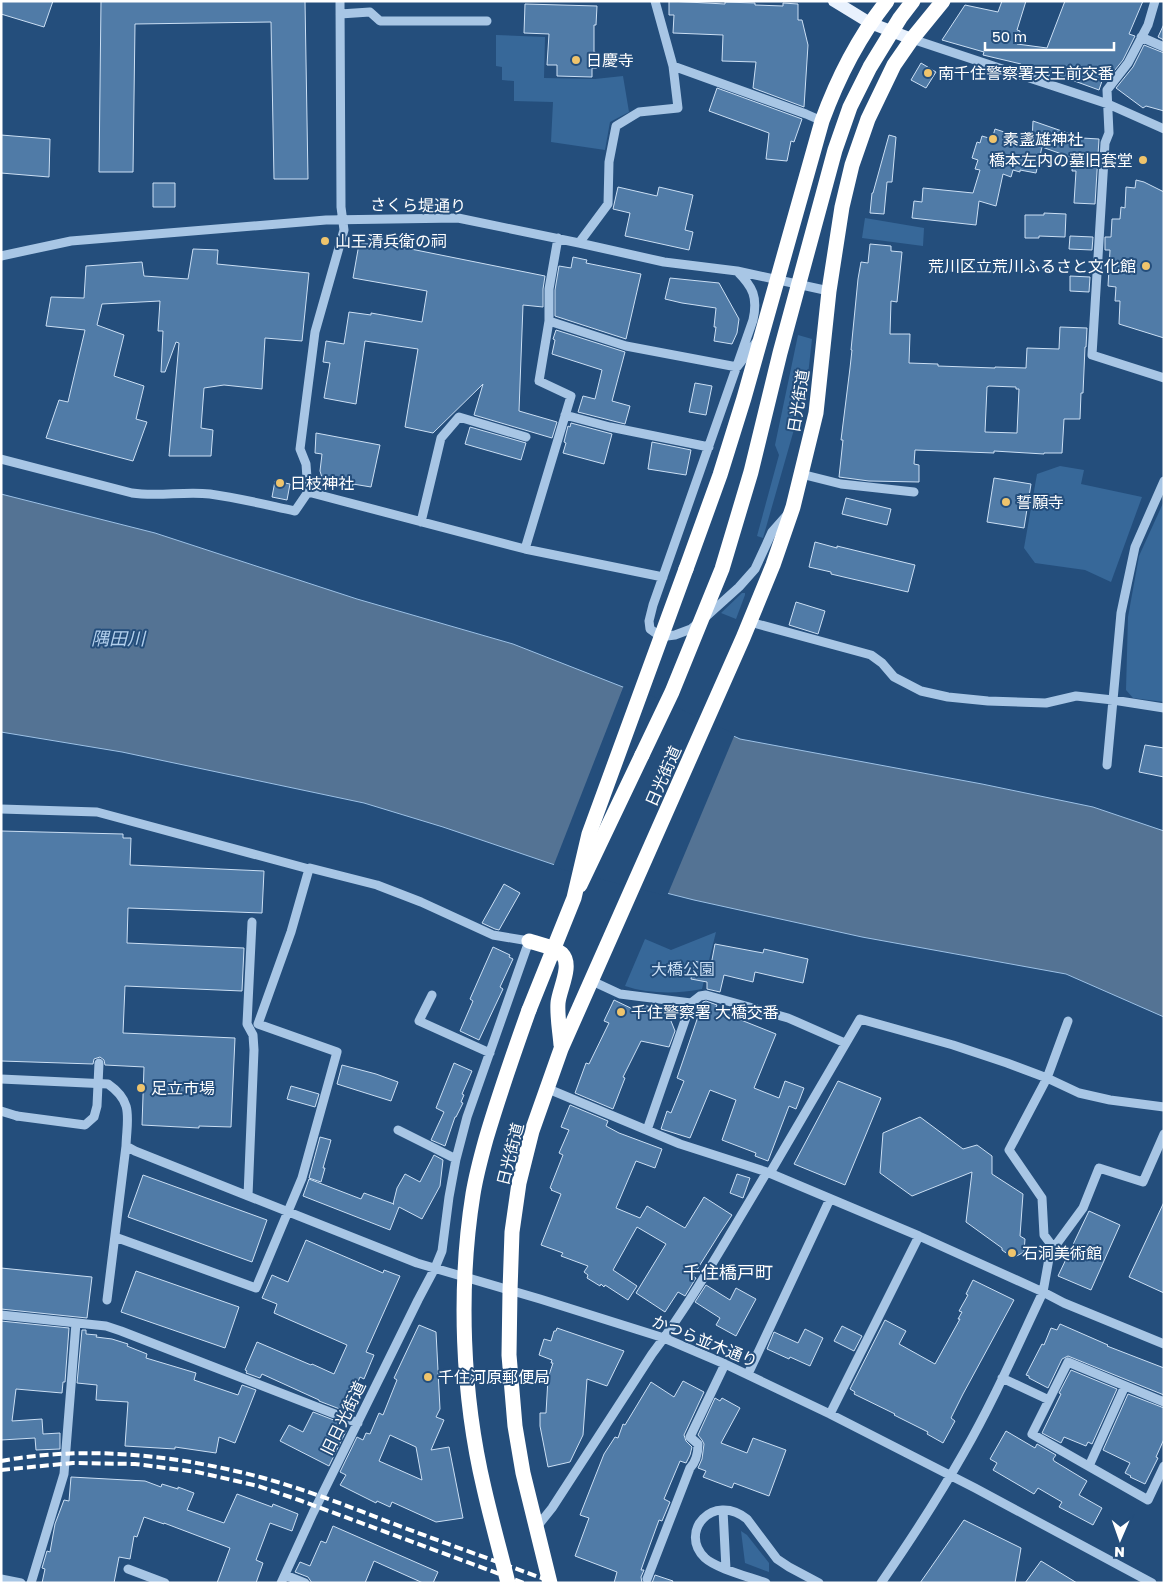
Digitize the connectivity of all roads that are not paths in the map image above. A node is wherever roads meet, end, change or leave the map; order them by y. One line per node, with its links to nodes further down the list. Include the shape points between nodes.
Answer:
1 (340, 1): 8 (street)
2 (655, 1): 14 (street)
3 (834, 1): 10 (main road)
4 (887, 1): 10 (highway, 日光街道)
5 (913, 1): 47 (highway, 日光街道, bridge, via 870,67 850,107 835,150 751,472 722,569 672,692)
6 (943, 1): 12 (highway, 日光街道)
7 (1155, 1): 11 (street)
8 (340, 14): 9 (street, via 370,12 380,21); 18 (street)
9 (487, 21)
10 (870, 23): 12 (main road); 16 (highway, 日光街道, via 850,56)
11 (1141, 37): 13 (street); 15 (street, via 1128,63 1107,90)
12 (912, 40): 15 (street); 24 (highway, 日光街道, via 894,66 872,110 852,165)
13 (1164, 47)
14 (673, 66): 16 (street); 20 (street, via 678,108 639,112 616,126 609,162 608,204)
15 (1108, 104): 17 (street); 28 (street, via 1109,133 1105,143 1092,355)
16 (822, 121): 23 (highway, 日光街道)
17 (1164, 129)
18 (342, 218): 19 (street, さくら堤通り, via 458,218); 21 (street, さくら堤通り, via 71,241); 35 (street, via 344,230 315,332 300,449 306,464)
19 (558, 238): 20 (street, さくら堤通り); 25 (street, via 549,289)
20 (580, 242): 22 (street, さくら堤通り, via 664,262)
21 (1, 256)
22 (737, 271): 23 (street, さくら堤通り); 27 (street, via 751,287 756,307)
23 (777, 281): 24 (street, さくら堤通り); 26 (highway, 日光街道)
24 (829, 291): 33 (highway, 日光街道, via 816,413)
25 (548, 321): 27 (street, via 626,346); 29 (street, via 539,381 571,396)
26 (762, 333): 27 (street); 47 (highway, 日光街道, bridge, via 720,475 589,834)
27 (737, 367): 31 (street)
28 (1164, 378)
29 (565, 415): 31 (street); 39 (street)
30 (526, 437): 38 (street, via 459,417 441,438)
31 (709, 447): 40 (street)
32 (1, 459): 35 (street, via 146,496 211,494 295,511)
33 (802, 474): 36 (street, via 841,484); 37 (highway, 日光街道)
34 (1164, 481): 42 (street, via 1135,547 1124,592)
35 (308, 492): 38 (street)
36 (914, 492)
37 (793, 507): 40 (street, via 772,532 755,569 739,587 691,629 667,636 657,634 649,626); 41 (highway, 日光街道)
38 (421, 522): 39 (street)
39 (525, 549): 40 (street)
40 (663, 577)
41 (750, 622): 42 (street, via 871,655 894,677 921,691 948,697 1046,703 1076,696); 50 (highway, 日光街道)
42 (1115, 701): 43 (street); 44 (street)
43 (1164, 708)
44 (1106, 765)
45 (1, 809): 46 (street, via 97,812)
46 (309, 869): 49 (street, via 377,885 493,935); 54 (street, via 291,932)
47 (574, 898): 78 (highway, 日光街道, bridge, via 505,1077 481,1159 473,1192)
48 (252, 922): 55 (street, via 247,1024)
49 (529, 940): 57 (highway, via 562,954 566,961 558,1002); 58 (street, 旧日光街道)
50 (592, 981): 52 (street, via 620,994); 57 (highway, 日光街道)
51 (432, 995): 58 (street, via 419,1021)
52 (691, 1003): 56 (street, via 706,995 788,1018); 66 (street)
53 (1068, 1021): 60 (street)
54 (258, 1024): 55 (street); 73 (street, via 337,1052 302,1178)
55 (253, 1034): 71 (street)
56 (845, 1043): 60 (street, via 860,1019 953,1045); 70 (street)
57 (561, 1049): 62 (highway, 日光街道)
58 (490, 1052): 69 (street, 旧日光街道)
59 (99, 1063): 64 (street, bridge, via 97,1106 94,1117 85,1124)
60 (1047, 1078): 63 (street, via 1079,1093); 76 (street, via 1009,1150 1042,1198 1044,1235)
61 (1, 1079): 68 (street, via 108,1084 124,1099 127,1110)
62 (546, 1088): 66 (street); 79 (highway, 日光街道, via 519,1183 512,1232)
63 (1164, 1107)
64 (1, 1111)
65 (398, 1130): 69 (street)
66 (647, 1130): 70 (street)
67 (1164, 1134): 76 (street, via 1143,1182 1098,1168 1083,1208)
68 (126, 1146): 71 (street, かつら並木通り); 75 (street)
69 (456, 1159): 77 (street, 旧日光街道, via 444,1244)
70 (769, 1172): 72 (street); 84 (street)
71 (248, 1196): 73 (street, かつら並木通り)
72 (830, 1199): 74 (street); 87 (street)
73 (288, 1212): 75 (street, via 256,1288); 77 (street, かつら並木通り, via 417,1264)
74 (919, 1236): 80 (street); 92 (street)
75 (115, 1237): 81 (street)
76 (1053, 1247): 80 (street)
77 (435, 1268): 78 (street, かつら並木通り); 93 (street, 旧日光街道)
78 (465, 1278): 79 (street, かつら並木通り); 108 (highway, 日光街道, via 464,1327 475,1440)
79 (510, 1291): 84 (street, かつら並木通り); 98 (highway, 日光街道, via 509,1355 515,1426)
80 (1043, 1292): 85 (street); 88 (street)
81 (107, 1300)
82 (1, 1315): 83 (street)
83 (76, 1323): 93 (street, via 122,1331); 105 (street, via 64,1474)
84 (664, 1338): 86 (street, かつら並木通り); 98 (street)
85 (1164, 1344)
86 (725, 1364): 87 (street, かつら並木通り); 103 (street, via 690,1437 698,1444 698,1452)
87 (748, 1374): 92 (street, かつら並木通り)
88 (1002, 1378): 90 (street); 96 (street)
89 (1124, 1386): 90 (street, via 1068,1362); 91 (street); 94 (street)
90 (1049, 1400): 94 (street, via 1032,1434)
91 (1164, 1402)
92 (830, 1414): 96 (street, かつら並木通り)
93 (358, 1423): 102 (street, 旧日光街道)
94 (1089, 1466): 95 (street, via 1148,1500)
95 (1164, 1466)
96 (950, 1475): 112 (street); 113 (street, かつら並木通り)
97 (723, 1510): 100 (street); 100 (street, via 703,1518 696,1535 704,1557); 111 (street, via 741,1514 777,1558)
98 (536, 1528): 109 (highway, 日光街道)
99 (128, 1569): 106 (street)
100 (726, 1569): 110 (street)
101 (1, 1579): 104 (street)
102 (283, 1579): 107 (street)
103 (647, 1580)
104 (21, 1583)
105 (31, 1583)
106 (165, 1583)
107 (305, 1583)
108 (508, 1583)
109 (550, 1583)
110 (766, 1583)
111 (819, 1583)
112 (880, 1583)
113 (1152, 1583)

